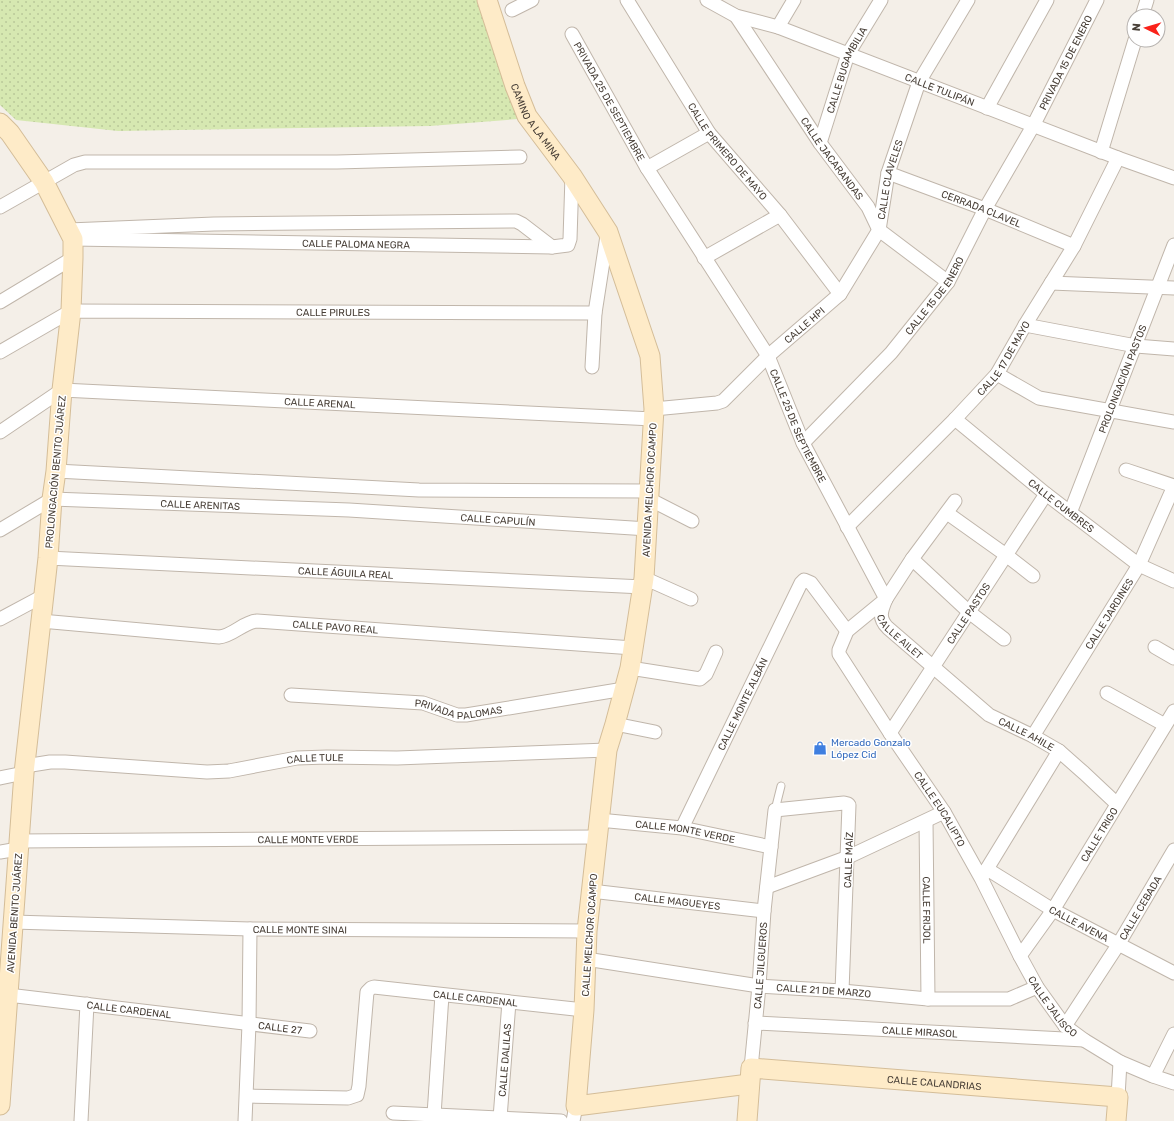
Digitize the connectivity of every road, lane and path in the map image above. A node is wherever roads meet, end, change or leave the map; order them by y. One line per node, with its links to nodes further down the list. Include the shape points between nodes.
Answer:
1 (487, 0): 27 (street, CAMINO A LA MINA, via 527,116)
2 (532, 0): 10 (street)
3 (627, 0): 20 (street, CALLE PRIMERO DE MAYO)
4 (709, 0): 11 (street, CALLE TULIPÁN)
5 (794, 0): 12 (street)
6 (880, 0): 15 (street, CALLE BUGAMBILIA)
7 (968, 0): 16 (street, CALLE CLAVELES)
8 (1047, 0): 17 (street)
9 (1097, 0): 18 (street, PRIVADA 15 DE ENERO)
10 (512, 10)
11 (736, 16): 12 (street, CALLE TULIPÁN); 21 (street, CALLE JACARANDAS)
12 (778, 27): 15 (street, CALLE TULIPÁN)
13 (572, 34): 25 (street, PRIVADA 25 DE SEPTIEMBRE)
14 (1133, 48): 22 (street)
15 (848, 54): 16 (street, CALLE TULIPÁN); 21 (street, CALLE BUGAMBILIA)
16 (919, 82): 17 (street, CALLE TULIPÁN); 26 (street, CALLE CLAVELES)
17 (987, 108): 18 (street, CALLE TULIPÁN)
18 (1033, 126): 22 (street, CALLE TULIPÁN); 31 (street, CALLE 15 DE ENERO)
19 (3, 132): 29 (street, PROLONGACIÓN BENITO JUÁREZ)
20 (709, 133): 25 (street); 32 (street, CALLE PRIMERO DE MAYO)
21 (820, 143): 33 (street, CALLE JACARANDAS, via 868,207)
22 (1101, 152): 24 (street, CALLE TULIPÁN)
23 (520, 157): 29 (street, via 337,162 84,162)
24 (1118, 158): 28 (street, CALLE TULIPÁN); 37 (street, CALLE 17 DE MAYO)
25 (647, 168): 40 (street, CALLE 25 DE SEPTIEMBRE)
26 (888, 173): 31 (street, CERRADA CLAVEL); 33 (street, CALLE CLAVELES)
27 (572, 176): 34 (street, CAMINO A LA MINA); 38 (street, CALLE PALOMA NEGRA, via 569,242 566,246)
28 (1174, 178)
29 (44, 182): 30 (street); 35 (street, PROLONGACIÓN BENITO JUÁREZ)
30 (0, 207)
31 (985, 209): 37 (street, CERRADA CLAVEL); 41 (street, CALLE 15 DE ENERO)
32 (780, 214): 40 (street); 45 (street, CALLE PRIMERO DE MAYO)
33 (879, 230): 41 (street, CALLE JACARANDAS); 45 (street, CALLE CLAVELES)
34 (608, 232): 48 (street); 58 (street, AVENIDA MELCHOR OCAMPO, via 650,356)
35 (71, 234): 38 (street, CALLE PALOMA NEGRA); 38 (street, via 214,224 516,221); 39 (street, PROLONGACIÓN BENITO JUÁREZ)
36 (1174, 245): 43 (street, PROLONGACIÓN PASTOS)
37 (1074, 246): 42 (street, CALLE 17 DE MAYO)
38 (552, 247)
39 (74, 258): 46 (street); 47 (street, PROLONGACIÓN BENITO JUÁREZ)
40 (704, 258): 53 (street, CALLE 25 DE SEPTIEMBRE)
41 (948, 282): 62 (street, CALLE 15 DE ENERO, via 891,353)
42 (1051, 283): 43 (street); 49 (street, CALLE 17 DE MAYO)
43 (1158, 287): 44 (street); 50 (street, PROLONGACIÓN PASTOS)
44 (1174, 288)
45 (840, 294): 53 (street, CALLE HPI)
46 (0, 302)
47 (71, 311): 48 (street, CALLE PIRULES); 52 (street); 56 (street, PROLONGACIÓN BENITO JUÁREZ)
48 (595, 313): 54 (street)
49 (1025, 325): 50 (street); 55 (street, CALLE 17 DE MAYO)
50 (1136, 346): 51 (street); 57 (street, PROLONGACIÓN PASTOS)
51 (1174, 349)
52 (0, 352)
53 (768, 356): 58 (street, CALLE HPI, via 723,401); 62 (street, CALLE 25 DE SEPTIEMBRE)
54 (592, 367)
55 (996, 374): 57 (street, via 1039,398); 59 (street, CALLE 17 DE MAYO)
56 (62, 390): 58 (street, CALLE ARENAL); 61 (street); 64 (street, PROLONGACIÓN BENITO JUÁREZ)
57 (1110, 411): 60 (street); 72 (street, PROLONGACIÓN PASTOS)
58 (653, 414): 67 (street, AVENIDA MELCHOR OCAMPO)
59 (955, 419): 66 (street, CALLE CUMBRES); 74 (street, CALLE 17 DE MAYO)
60 (1174, 422)
61 (0, 432)
62 (803, 443): 74 (street, CALLE 25 DE SEPTIEMBRE)
63 (1126, 470): 65 (street)
64 (56, 471): 67 (street, via 419,490); 68 (street, PROLONGACIÓN BENITO JUÁREZ)
65 (1174, 486): 80 (street, CALLE JARDINES)
66 (1046, 494): 72 (street, CALLE CUMBRES); 77 (street, CALLE PASTOS)
67 (650, 495): 73 (street); 75 (street, AVENIDA MELCHOR OCAMPO)
68 (52, 500): 70 (street, CALLE ARENITAS); 76 (street); 78 (street, PROLONGACIÓN BENITO JUÁREZ)
69 (955, 500): 71 (street)
70 (349, 510): 75 (street, CALLE CAPULÍN)
71 (947, 513): 77 (street); 79 (street)
72 (1070, 513): 80 (street, CALLE CUMBRES)
73 (692, 521)
74 (847, 528): 86 (street, CALLE 25 DE SEPTIEMBRE)
75 (648, 529): 83 (street, AVENIDA MELCHOR OCAMPO)
76 (0, 530)
77 (1006, 555): 81 (street); 87 (street, CALLE PASTOS)
78 (48, 558): 83 (street, CALLE ÁGUILA REAL); 84 (street, PROLONGACIÓN BENITO JUÁREZ)
79 (912, 559): 86 (street); 87 (street)
80 (1139, 565): 82 (street, CALLE CUMBRES); 106 (street, CALLE JARDINES)
81 (1033, 576)
82 (1174, 581)
83 (644, 582): 85 (street); 93 (street, AVENIDA MELCHOR OCAMPO)
84 (43, 596): 88 (street); 89 (street, PROLONGACIÓN BENITO JUÁREZ)
85 (692, 599)
86 (886, 599): 90 (street); 97 (street, CALLE AILET, via 882,607 883,623)
87 (969, 612): 91 (street); 97 (street, CALLE PASTOS)
88 (0, 619)
89 (41, 621): 93 (street, CALLE PAVO REAL, via 219,637 247,623 257,621); 109 (street, PROLONGACIÓN BENITO JUÁREZ)
90 (847, 631): 105 (street, CALLE EUCALIPTO, via 839,654); 117 (street, CALLE MONTE ALBÁN, via 811,583 804,580 798,586)
91 (1004, 639)
92 (1155, 647): 95 (street)
93 (633, 648): 96 (street, AVENIDA MELCHOR OCAMPO)
94 (716, 652): 96 (street, via 706,674 700,679)
95 (1174, 658)
96 (630, 668): 98 (street, AVENIDA MELCHOR OCAMPO)
97 (933, 668): 105 (street, CALLE PASTOS); 106 (street, CALLE AHILE, via 989,715)
98 (624, 689): 100 (street, PRIVADA PALOMAS, via 466,715 457,715 423,703); 102 (street, AVENIDA MELCHOR OCAMPO)
99 (1107, 693): 103 (street)
100 (291, 696)
101 (1174, 710): 103 (street, CALLE TRIGO)
102 (615, 724): 104 (street); 107 (street, AVENIDA MELCHOR OCAMPO)
103 (1165, 725): 112 (street, CALLE TRIGO)
104 (655, 732)
105 (890, 733): 114 (street, CALLE EUCALIPTO)
106 (1033, 736): 108 (street, CALLE AHILE)
107 (607, 750): 109 (street, CALLE TULE, via 396,758 297,758 229,771 207,772 64,762 50,762); 116 (street, CALLE MELCHOR OCAMPO)
108 (1059, 751): 112 (street, CALLE AHILE); 122 (street)
109 (24, 769): 110 (street, CALLE TULE); 119 (street, PROLONGACIÓN BENITO JUÁREZ)
110 (0, 778)
111 (781, 786): 113 (lane)
112 (1117, 804): 125 (street, CALLE TRIGO)
113 (775, 810): 118 (street, CALLE JILGUEROS); 121 (street, CALLE MAÍZ, via 848,804)
114 (944, 812): 115 (street); 122 (street, CALLE EUCALIPTO)
115 (926, 821): 121 (street); 140 (street, CALLE FRIJOL)
116 (598, 828): 117 (street, CALLE MONTE VERDE); 119 (street, CALLE MONTE VERDE); 124 (street, CALLE MELCHOR OCAMPO)
117 (682, 828): 118 (street, CALLE MONTE VERDE)
118 (771, 847): 123 (street, CALLE JILGUEROS)
119 (12, 848): 127 (street, AVENIDA BENITO JUÁREZ)
120 (1174, 850): 130 (street, CALLE CEBADA)
121 (848, 856): 123 (street); 137 (street, CALLE MAÍZ)
122 (984, 874): 125 (street, CALLE AVENA); 131 (street, CALLE JALISCO)
123 (766, 887): 126 (street, CALLE JILGUEROS)
124 (591, 890): 126 (street, CALLE MAGUEYES); 129 (street, CALLE MELCHOR OCAMPO)
125 (1052, 910): 130 (street, CALLE AVENA); 131 (street, CALLE TRIGO)
126 (764, 911): 135 (street, CALLE JILGUEROS)
127 (13, 922): 128 (street, CALLE MONTE SINAI); 133 (street, AVENIDA BENITO JUÁREZ)
128 (250, 929): 129 (street, CALLE MONTE SINAI); 145 (street)
129 (587, 931): 132 (street, CALLE MELCHOR OCAMPO)
130 (1118, 945): 134 (street, CALLE AVENA); 146 (street, CALLE CEBADA)
131 (1020, 956): 136 (street, CALLE JALISCO)
132 (586, 959): 135 (street, CALLE 21 DE MARZO); 143 (street, CALLE MELCHOR OCAMPO)
133 (5, 965): 138 (street, AVENIDA BENITO JUÁREZ)
134 (1174, 973)
135 (759, 986): 137 (street, CALLE 21 DE MARZO); 144 (street, CALLE JILGUEROS)
136 (1037, 987): 140 (street, CALLE 21 DE MARZO, via 1009,999); 146 (street, CALLE JALISCO)
137 (842, 991): 140 (street, CALLE 21 DE MARZO)
138 (8, 995): 142 (street, CALLE CARDENAL); 150 (street, AVENIDA BENITO JUÁREZ)
139 (442, 995): 141 (street, CALLE CARDENAL); 155 (street, CALLE CARDENAL, via 374,987 368,990 357,1095 348,1098); 160 (street)
140 (928, 999)
141 (509, 1002): 143 (street, CALLE CARDENAL); 161 (street, CALLE DALILAS)
142 (87, 1004): 145 (street, CALLE CARDENAL); 162 (street)
143 (584, 1010): 159 (street, CALLE MELCHOR OCAMPO)
144 (755, 1023): 149 (street, CALLE MIRASOL); 152 (street, CALLE JILGUEROS)
145 (249, 1024): 147 (street, CALLE 27); 155 (street)
146 (1065, 1026): 149 (street, CALLE JALISCO)
147 (310, 1031)
148 (1174, 1034): 153 (street)
149 (1084, 1040): 151 (street, CALLE JALISCO)
150 (2, 1051): 157 (street, AVENIDA BENITO JUÁREZ)
151 (1120, 1062): 153 (street, CALLE JALISCO); 156 (street)
152 (750, 1076): 156 (street, CALLE CALANDRIAS); 159 (street, CALLE CALANDRIAS); 165 (street, CALLE JILGUEROS)
153 (1153, 1076): 154 (street, CALLE JALISCO)
154 (1174, 1083)
155 (247, 1096): 163 (street)
156 (1118, 1097): 166 (street)
157 (0, 1105)
158 (393, 1113): 160 (street)
159 (574, 1113)
160 (434, 1115): 161 (street)
161 (500, 1118): 164 (street)
162 (81, 1121)
163 (245, 1121)
164 (561, 1121)
165 (750, 1121)
166 (1116, 1121)

